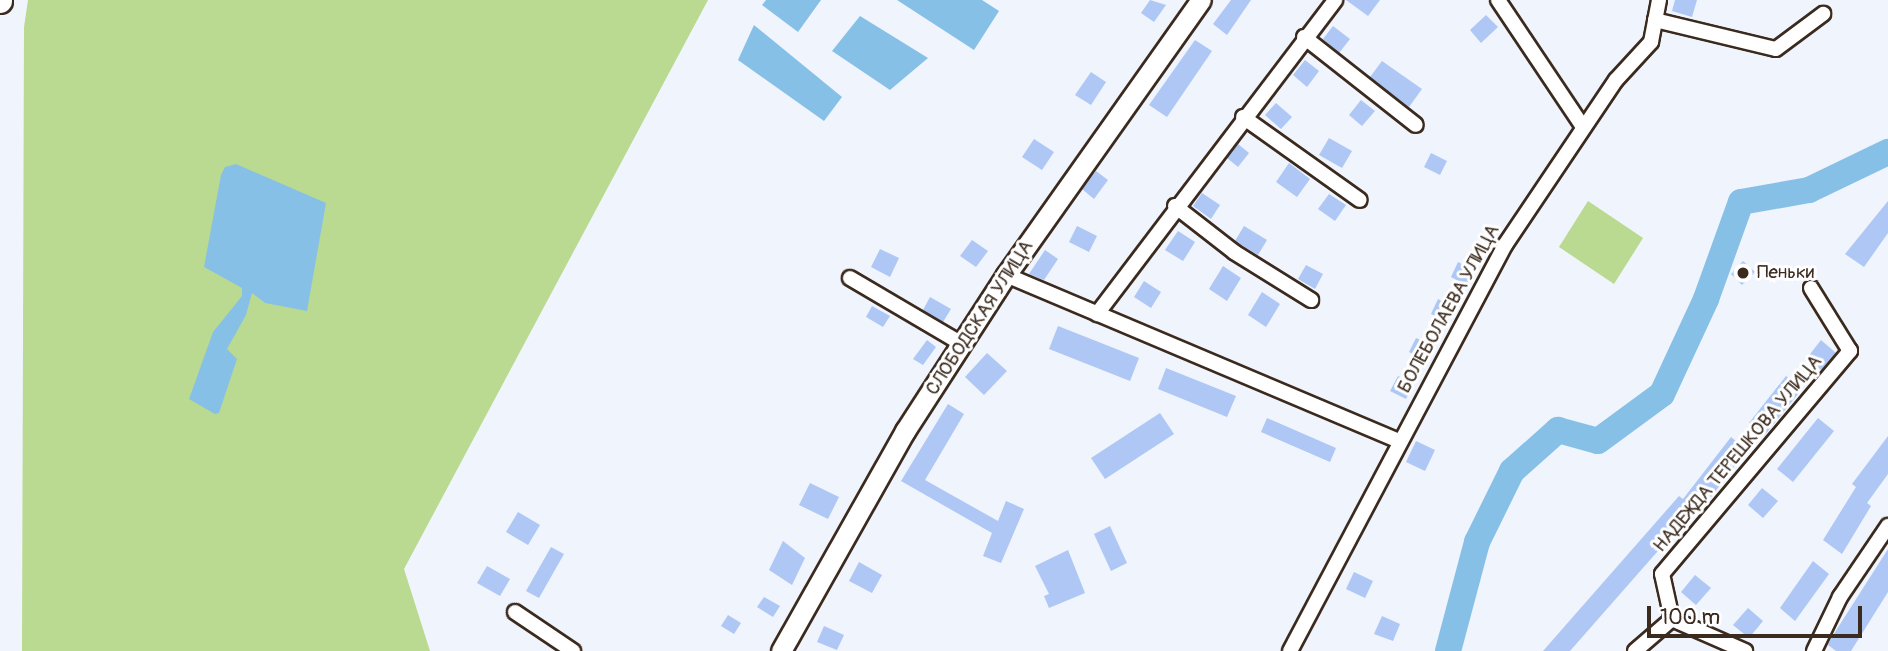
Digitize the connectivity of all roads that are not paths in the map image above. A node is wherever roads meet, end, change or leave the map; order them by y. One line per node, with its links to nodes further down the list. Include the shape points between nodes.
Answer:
1 (1201, 0): 13 (street, СЛОБОДСКАЯ УЛИЦА)
2 (1335, 0): 7 (street)
3 (1498, 0): 10 (street)
4 (1659, 0): 6 (street, БОЛЕБОЛАЕВА УЛИЦА)
5 (1823, 14): 6 (street, via 1776,49)
6 (1655, 20): 10 (street, БОЛЕБОЛАЕВА УЛИЦА, via 1651,41)
7 (1304, 37): 8 (street); 9 (street)
8 (1243, 117): 11 (street); 12 (street)
9 (1416, 125)
10 (1583, 127): 19 (street, БОЛЕБОЛАЕВА УЛИЦА, via 1505,245)
11 (1360, 200)
12 (1175, 206): 16 (street, via 1234,253); 17 (street)
13 (1006, 275): 17 (street); 18 (street, СЛОБОДСКАЯ УЛИЦА)
14 (850, 278): 18 (street)
15 (1811, 288): 22 (street, НАДЕЖДА ТЕРЕШКОВА УЛИЦА, via 1850,351 1662,574)
16 (1311, 300)
17 (1097, 314): 19 (street)
18 (961, 344): 24 (street, СЛОБОДСКАЯ УЛИЦА, via 905,431)
19 (1399, 441): 25 (street, БОЛЕБОЛАЕВА УЛИЦА)
20 (1888, 526): 28 (street, via 1840,597)
21 (515, 612): 23 (street)
22 (1672, 619): 26 (street); 27 (street)
23 (573, 651)
24 (781, 651)
25 (1290, 651)
26 (1635, 651)
27 (1745, 651)
28 (1814, 651)

